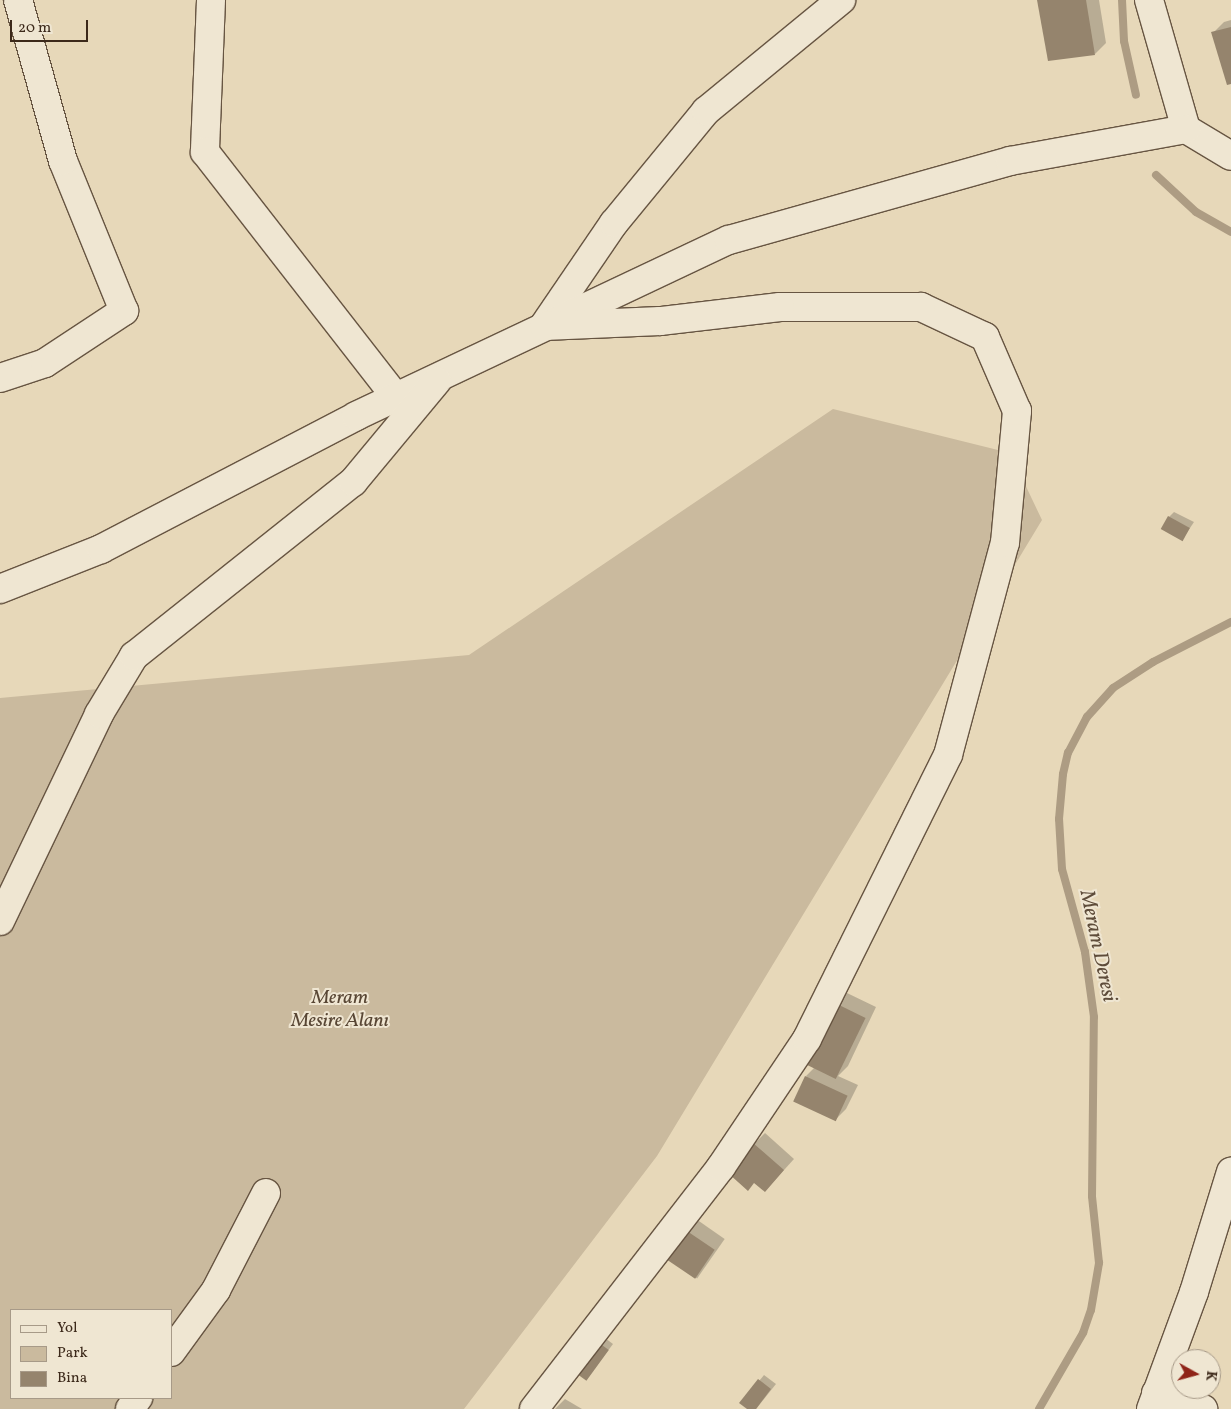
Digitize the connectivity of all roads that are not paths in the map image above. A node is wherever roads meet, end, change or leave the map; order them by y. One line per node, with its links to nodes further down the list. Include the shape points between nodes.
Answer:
1 (18, 0): 9 (street, via 64,162 124,311 45,363)
2 (211, 0): 10 (street, via 205,152)
3 (841, 0): 7 (street, via 706,111 614,223)
4 (1149, 0): 5 (street)
5 (1186, 129): 6 (street); 7 (street, via 1010,161 728,240)
6 (1231, 156)
7 (544, 326): 8 (street); 17 (street, via 660,321 780,307 921,307 985,337 1016,411 1006,543 948,755 807,1039 721,1167)
8 (442, 375): 10 (street); 12 (street, via 353,482 134,656 99,714)
9 (0, 378)
10 (396, 397): 11 (street, via 101,549)
11 (0, 589)
12 (0, 921)
13 (1231, 1172): 16 (street, via 1194,1292)
14 (266, 1193): 15 (street, via 216,1290)
15 (172, 1351)
16 (1154, 1401): 18 (street)
17 (534, 1409)
18 (1202, 1409)

